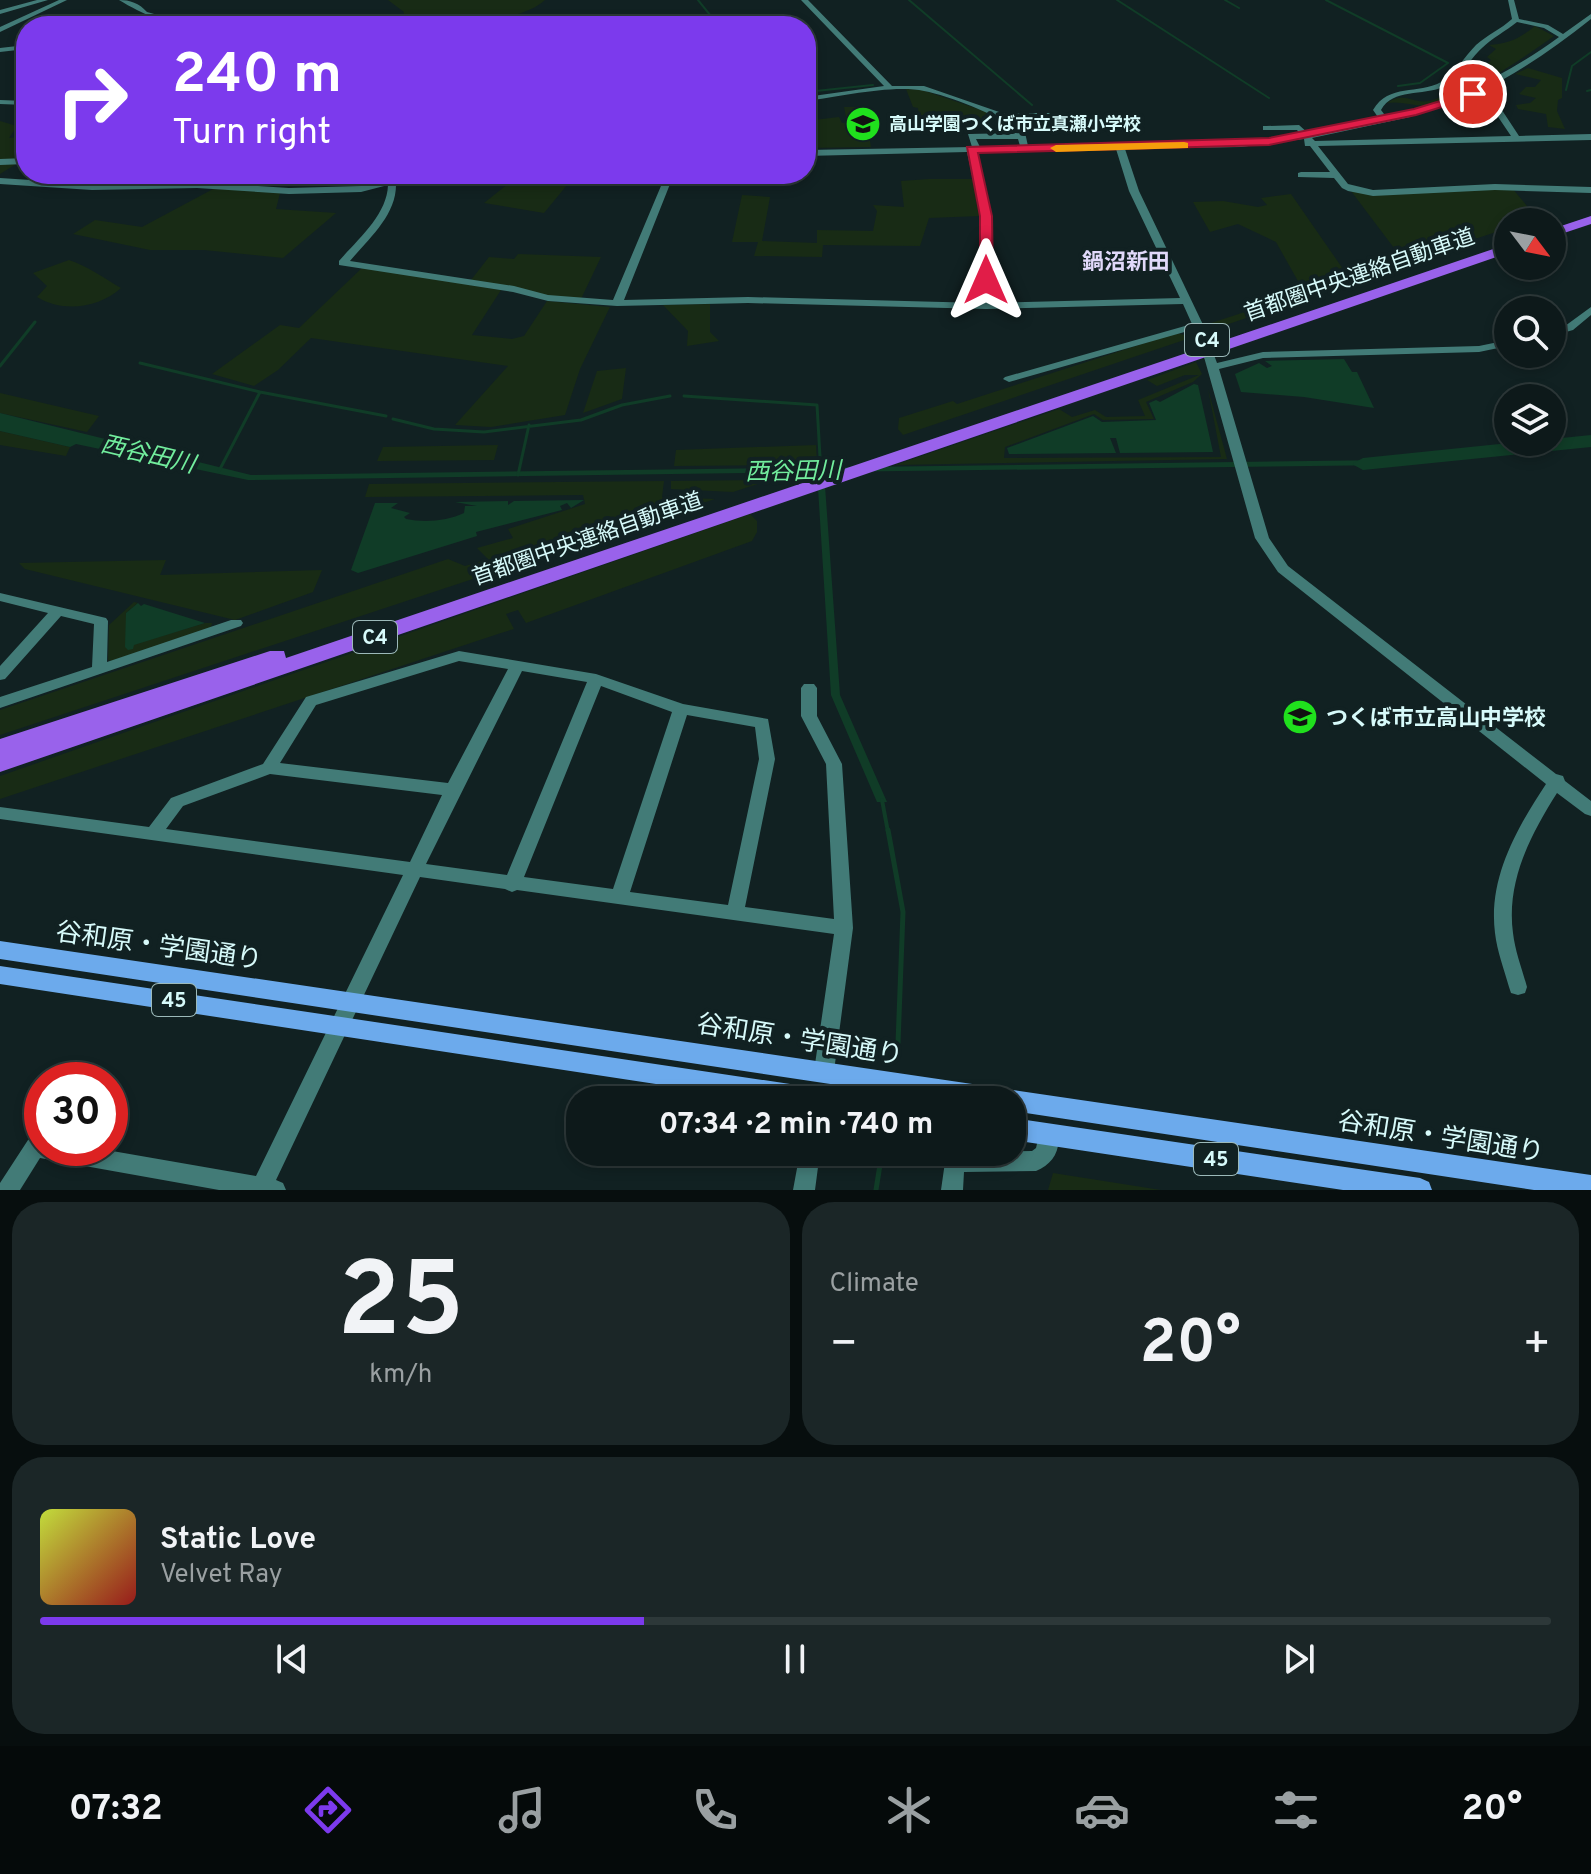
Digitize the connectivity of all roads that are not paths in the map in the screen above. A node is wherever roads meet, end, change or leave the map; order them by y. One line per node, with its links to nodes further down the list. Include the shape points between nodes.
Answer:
1 (45, 0): 6 (street)
2 (64, 0): 7 (street)
3 (122, 0): 8 (street)
4 (804, 0): 12 (street)
5 (1511, 0): 10 (street)
6 (0, 12)
7 (30, 16)
8 (156, 16)
9 (1591, 16): 11 (street)
10 (1516, 20): 11 (street, via 1541,24); 17 (street, via 1482,43 1443,84 1384,101 1377,110)
11 (1563, 37): 13 (street, via 1523,66)
12 (890, 88): 14 (street); 15 (street, via 924,88)
13 (1470, 93): 17 (street); 22 (street, via 1491,100)
14 (816, 98)
15 (1001, 115): 16 (street); 19 (street, via 1020,128)
16 (1053, 115)
17 (1384, 120): 21 (street)
18 (1266, 128): 21 (street, via 1299,127)
19 (1022, 136): 24 (street); 25 (street, via 971,136)
20 (1591, 137): 22 (street)
21 (1311, 140): 22 (street); 23 (street); 28 (street)
22 (1517, 140)
23 (1120, 147): 24 (street); 40 (street, via 1134,191)
24 (1025, 149): 25 (street)
25 (974, 150): 26 (street); 42 (street, via 986,216)
26 (816, 153)
27 (1301, 175): 28 (street)
28 (1336, 175): 33 (street, via 1347,188 1373,193 1495,187)
29 (46, 184): 30 (street, via 279,191)
30 (375, 184)
31 (391, 184): 41 (street, via 387,210 343,263 548,298)
32 (666, 184): 41 (street)
33 (1591, 190)
34 (1591, 211): 35 (highway)
35 (1566, 219)
36 (1591, 220): 37 (highway)
37 (1566, 228)
38 (1494, 244): 57 (highway, 首都圏中央連絡自動車道 / C4)
39 (1494, 253): 58 (highway, 首都圏中央連絡自動車道 / C4)
40 (1188, 301): 42 (street); 46 (street, via 1201,329)
41 (617, 303): 42 (street, via 748,300)
42 (986, 306)
43 (1591, 310): 44 (street)
44 (1566, 329)
45 (1494, 346): 60 (street, via 1263,355 1211,362 1262,538 1283,569)
46 (1009, 379)
47 (0, 597): 48 (street)
48 (58, 611): 51 (street, via 101,621); 52 (street)
49 (236, 623): 51 (street)
50 (517, 665): 53 (street); 59 (street, via 459,656 311,701); 61 (street)
51 (99, 669): 55 (street)
52 (0, 677): 55 (street)
53 (596, 679): 56 (street); 66 (street)
54 (809, 688): 69 (street, via 809,716 834,764)
55 (3, 702)
56 (681, 709): 67 (street); 68 (street, via 762,723 767,759)
57 (0, 747)
58 (0, 764)
59 (269, 768): 61 (street); 64 (street, via 177,802)
60 (1557, 780): 62 (street); 71 (street, via 1520,837 1506,881 1503,927)
61 (453, 790): 65 (street)
62 (1591, 810)
63 (0, 813): 64 (street)
64 (152, 835): 65 (street)
65 (414, 871): 66 (street); 72 (street)
66 (512, 885): 67 (street)
67 (619, 898): 68 (street)
68 (735, 912): 69 (street)
69 (844, 928): 74 (street)
70 (3, 966): 72 (main road, 谷和原・学園通り / 45); 73 (main road, 谷和原・学園通り / 45)
71 (1518, 987)
72 (350, 1001): 73 (street); 74 (main road, 谷和原・学園通り / 45)
73 (339, 1025): 75 (main road, 谷和原・学園通り / 45); 80 (street)
74 (824, 1071): 79 (main road, 谷和原・学園通り / 45)
75 (737, 1086)
76 (1026, 1131): 77 (main road, 45)
77 (1048, 1134): 83 (street, via 1046,1153 1036,1161 955,1162); 84 (main road, 45)
78 (808, 1166): 82 (street)
79 (1591, 1187)
80 (265, 1189): 81 (street, via 35,1147)
81 (8, 1190)
82 (804, 1190)
83 (952, 1190)
84 (1420, 1190)

